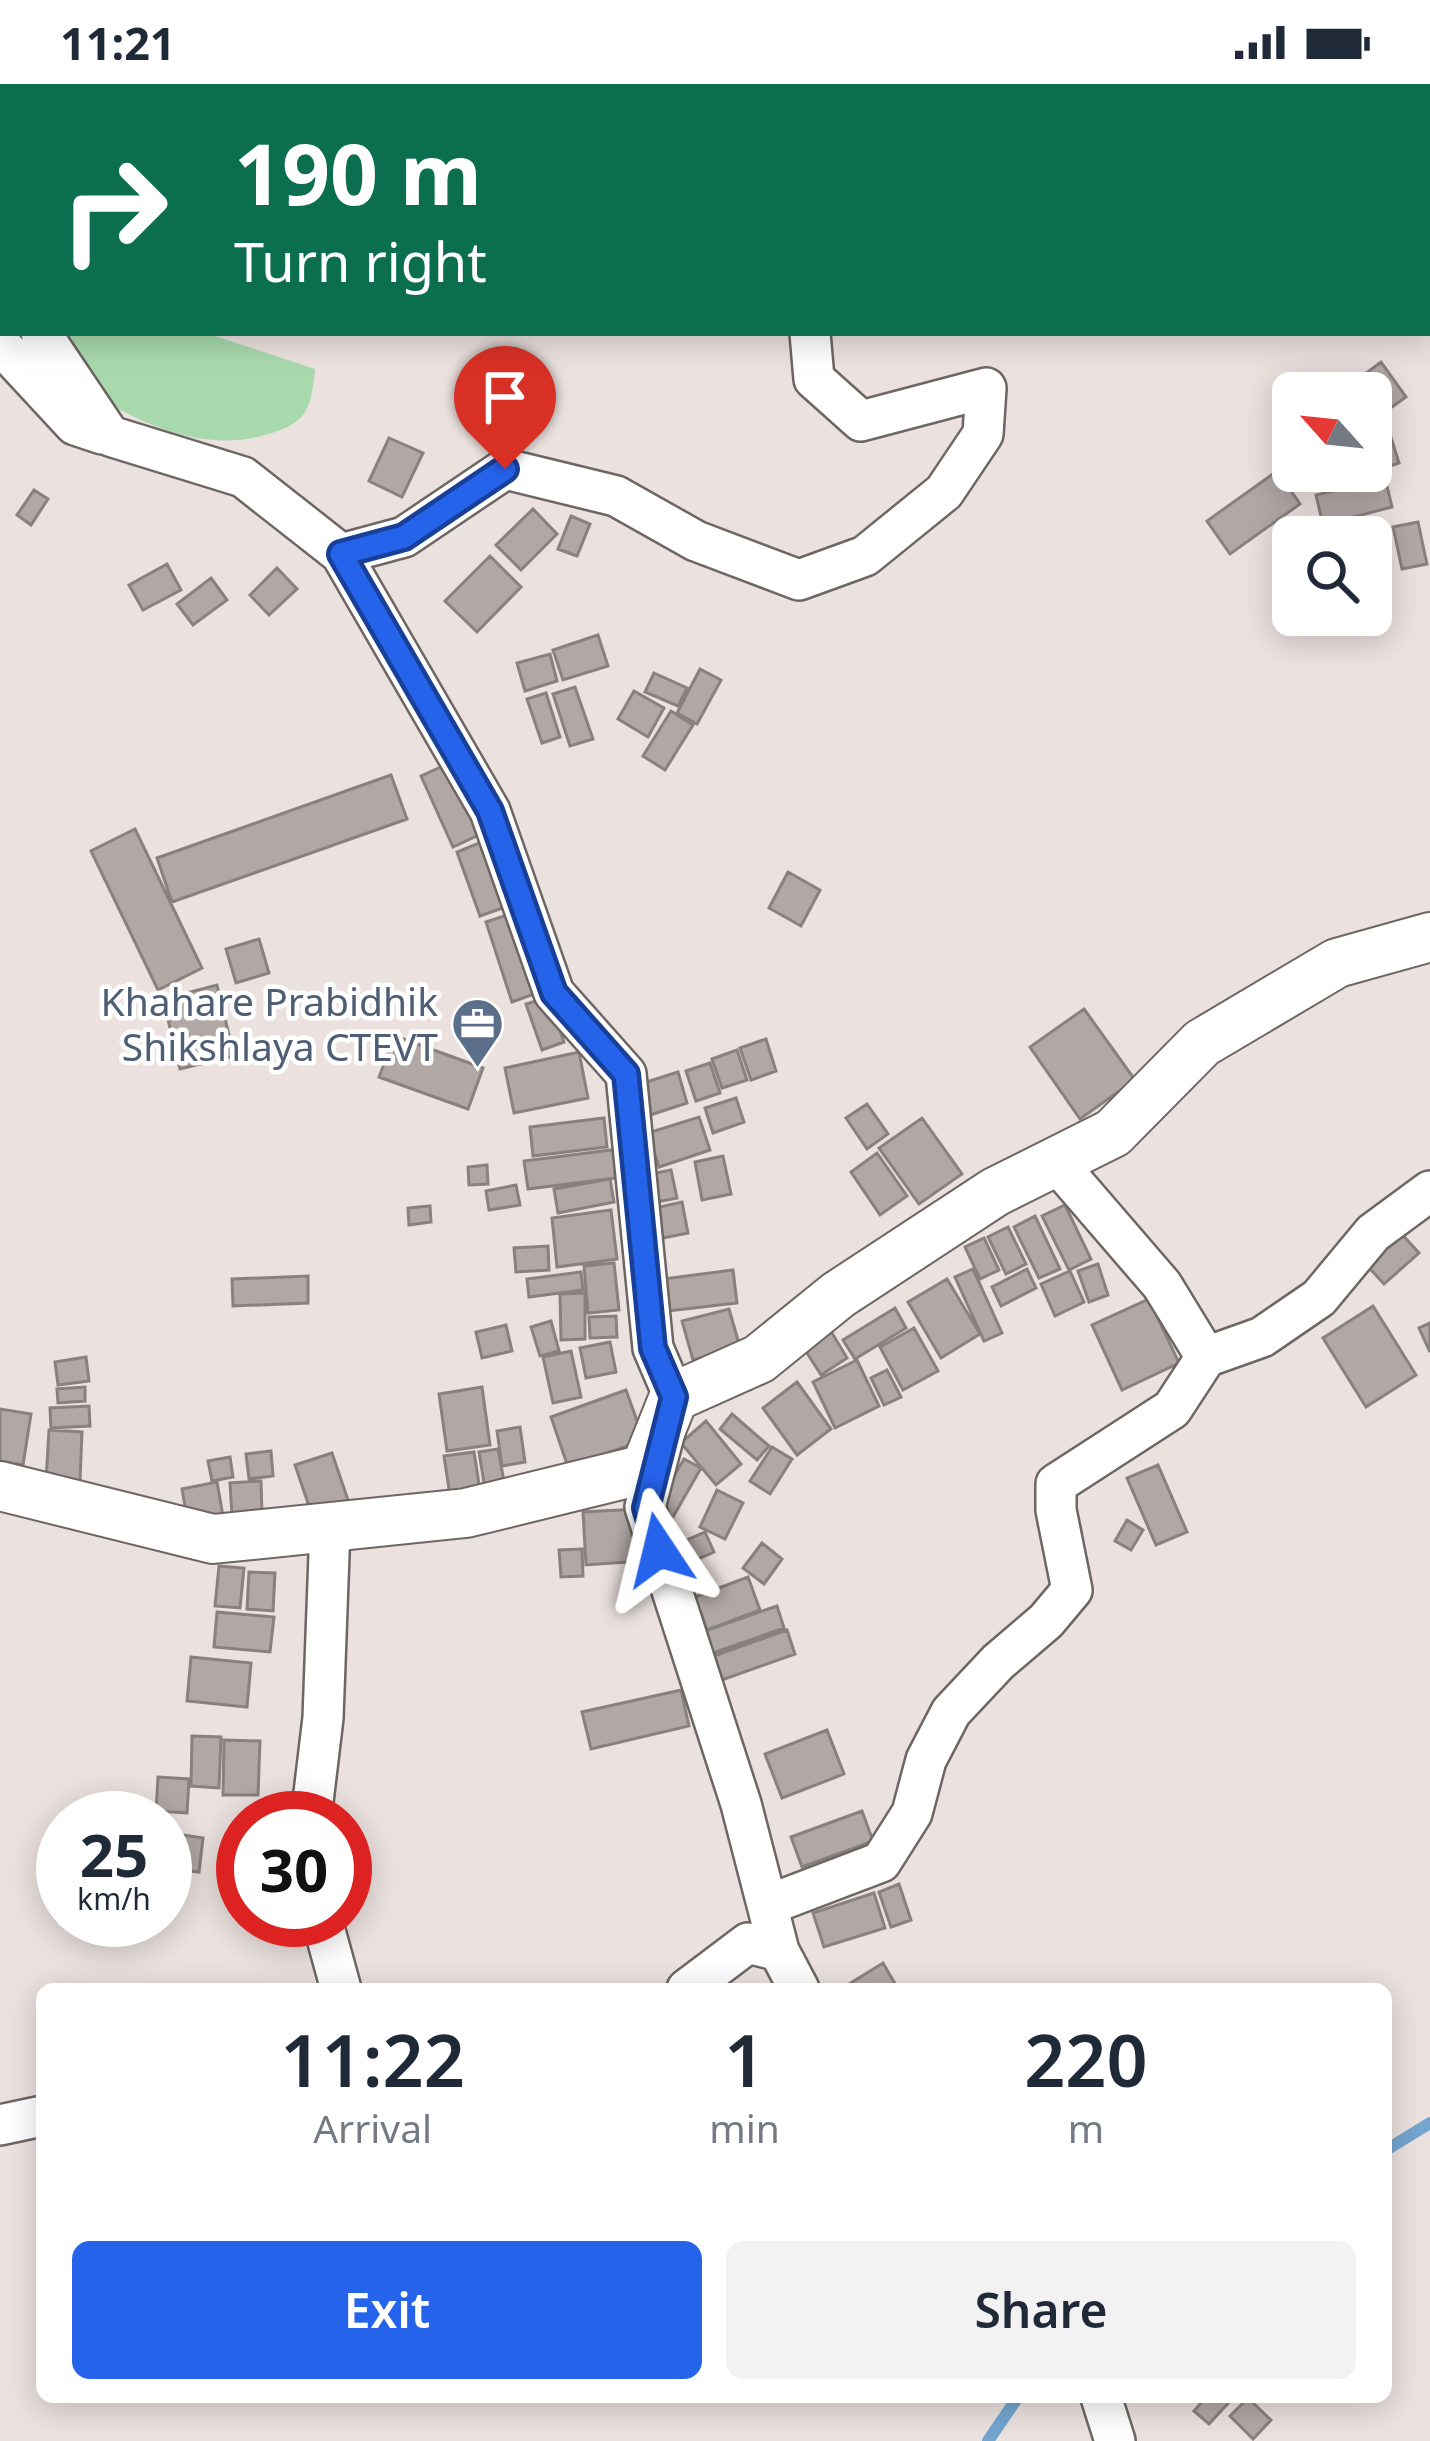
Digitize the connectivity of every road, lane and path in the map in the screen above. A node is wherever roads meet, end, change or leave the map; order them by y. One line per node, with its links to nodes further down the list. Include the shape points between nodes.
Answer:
1 (43, 336): 4 (street)
2 (810, 336): 5 (street, via 814,379 861,422 986,388 983,434 944,492 865,556 799,580 696,541 616,496 505,469 404,537)
3 (0, 344): 4 (street, via 75,425)
4 (110, 436): 5 (street, via 243,477)
5 (341, 554): 10 (street, via 490,811 554,993 626,1074 653,1348)
6 (1430, 937): 7 (street, via 1337,963 1202,1043 1114,1133)
7 (1056, 1162): 9 (street, via 1162,1285); 10 (street, via 995,1192 838,1295 760,1359)
8 (1430, 1191): 9 (street, via 1373,1233 1319,1298 1262,1336)
9 (1206, 1357): 14 (street, via 1172,1409 1056,1484 1072,1590 951,1712 926,1760 912,1813 881,1862)
10 (674, 1397): 12 (street, via 645,1469 466,1514); 14 (street, via 646,1508)
11 (0, 1486): 12 (street, via 213,1539)
12 (330, 1527): 13 (street)
13 (314, 1791)
14 (768, 1904): 16 (street)
15 (329, 1947): 17 (street)
16 (779, 1951): 18 (street, via 748,1942); 19 (street)
17 (339, 1983)
18 (695, 1983)
19 (796, 1983)
20 (36, 2117): 21 (street)
21 (0, 2125)
22 (1103, 2403): 23 (street)
23 (1115, 2441)

